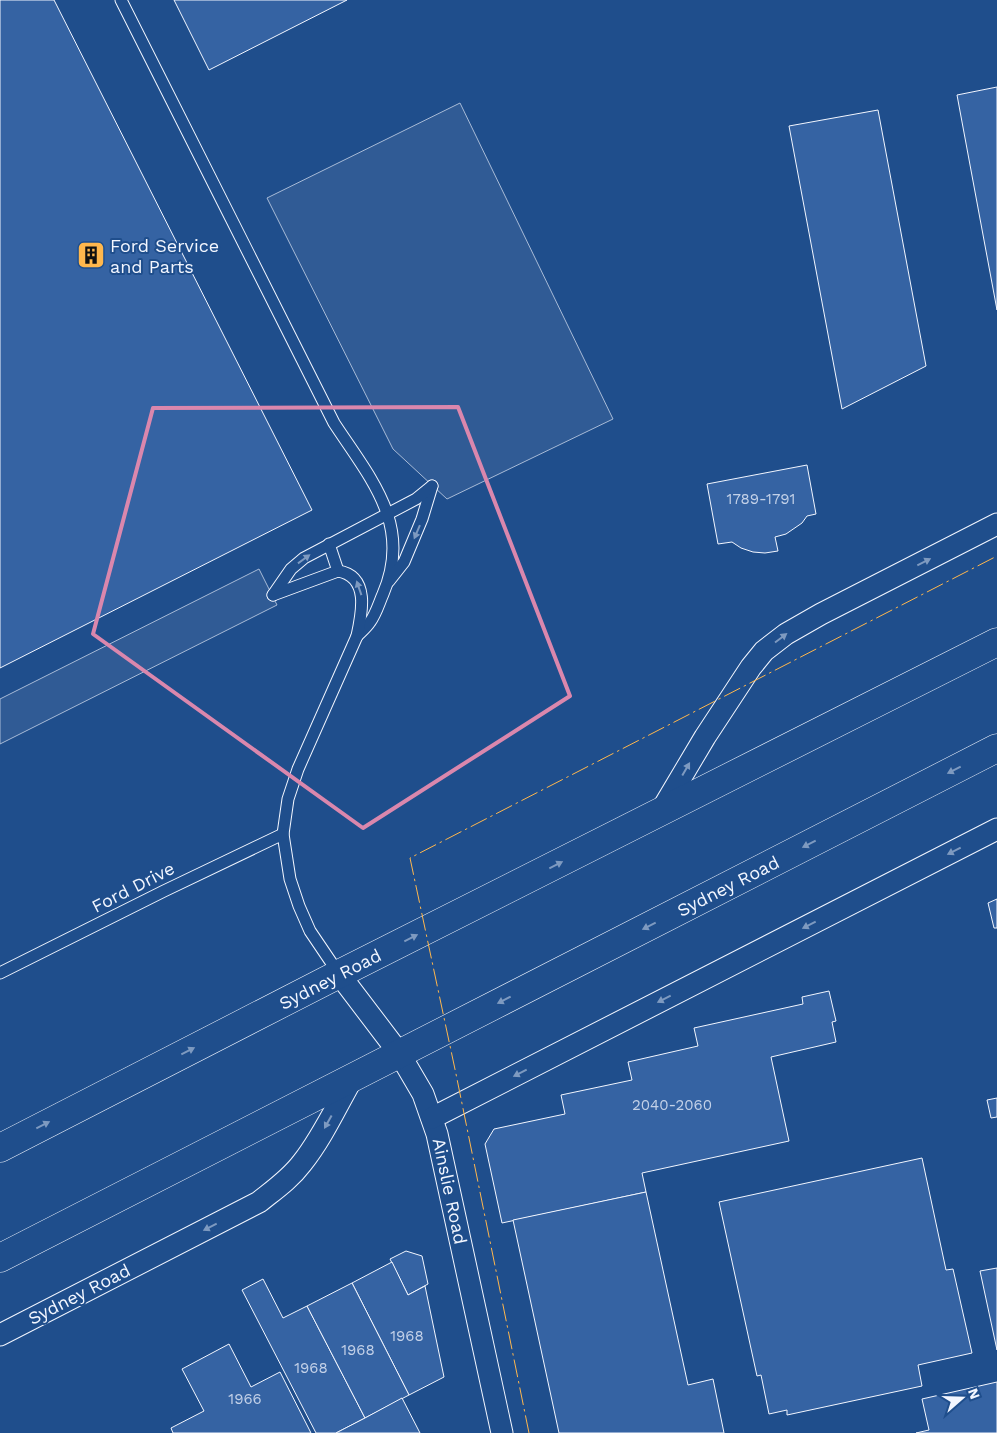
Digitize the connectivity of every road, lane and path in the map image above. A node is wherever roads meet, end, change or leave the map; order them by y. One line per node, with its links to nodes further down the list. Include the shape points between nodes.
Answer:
1 (121, 0): 2 (lane, via 334,423 374,483)
2 (388, 513): 4 (lane); 6 (lane, via 394,539); 6 (lane, one-way to 6, via 416,499 432,486 404,562)
3 (997, 524): 10 (street, one-way to 3, via 705,737 764,651 821,614)
4 (329, 544): 5 (lane); 5 (lane, one-way to 4, via 273,595 291,569)
5 (338, 572): 7 (lane, one-way to 5, via 362,612 361,592 356,580 348,573)
6 (386, 585): 7 (lane, via 370,622)
7 (357, 636): 12 (lane, via 298,769 288,799)
8 (997, 642): 10 (highway, Sydney Road)
9 (997, 748): 15 (highway, Sydney Road, one-way to 15)
10 (662, 811): 14 (highway, Sydney Road, one-way to 10)
11 (997, 829): 17 (street, one-way to 17)
12 (283, 834): 13 (lane, Ford Drive); 14 (lane, via 290,879 299,906 310,931)
13 (0, 974)
14 (339, 974): 15 (street, Ainslie Road); 18 (highway, Sydney Road, one-way to 14)
15 (399, 1054): 16 (highway, Sydney Road); 17 (street, Ainslie Road, via 423,1094)
16 (352, 1079): 19 (highway, Sydney Road); 20 (street, Sydney Road, one-way to 20, via 302,1163 284,1183 259,1202)
17 (432, 1118): 21 (street, Ainslie Road)
18 (0, 1148)
19 (0, 1258)
20 (0, 1335)
21 (502, 1433)

